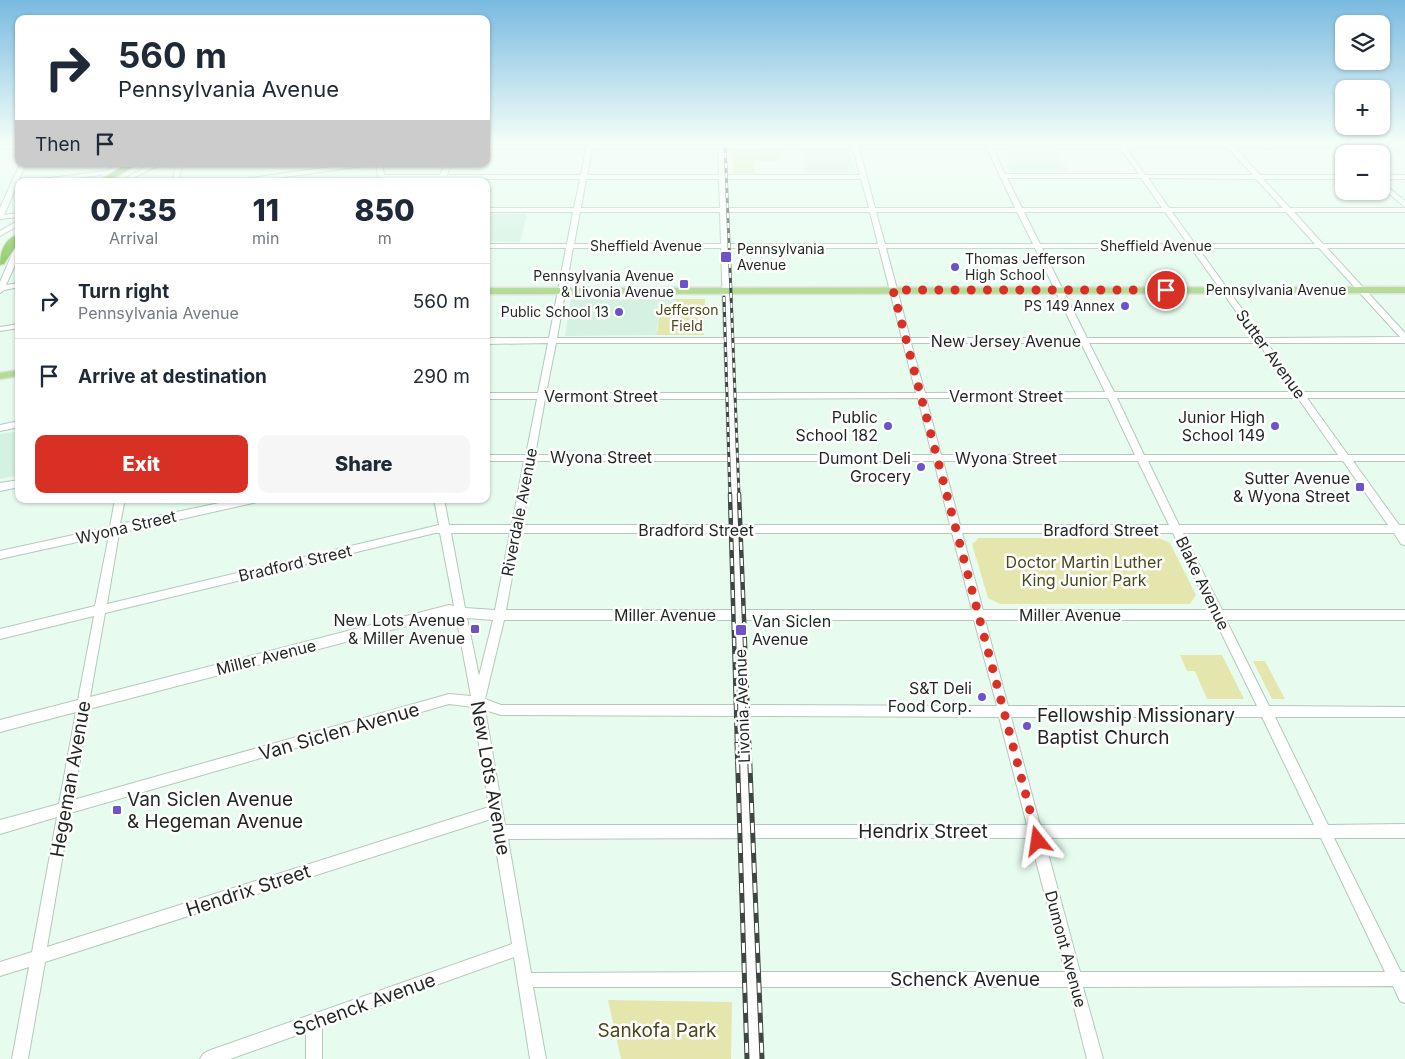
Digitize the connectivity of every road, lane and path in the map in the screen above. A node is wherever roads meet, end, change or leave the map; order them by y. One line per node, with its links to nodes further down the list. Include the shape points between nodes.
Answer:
1 (9, 192): 19 (street)
2 (580, 192): 11 (street, Riverdale Avenue)
3 (722, 192): 12 (street, Livonia Avenue)
4 (867, 192): 13 (street, Dumont Avenue)
5 (1011, 192): 14 (street, Blake Avenue)
6 (1155, 192): 15 (street, Sutter Avenue)
7 (1271, 192): 16 (street)
8 (1391, 192): 9 (street)
9 (1405, 205)
10 (490, 210): 11 (street)
11 (576, 210): 12 (street); 25 (street, Riverdale Avenue)
12 (723, 210): 13 (street); 26 (street, Livonia Avenue)
13 (872, 210): 14 (street); 27 (street, Dumont Avenue)
14 (1020, 210): 15 (street); 28 (street, Blake Avenue)
15 (1168, 210): 16 (street); 29 (street, Sutter Avenue)
16 (1287, 210): 17 (street); 30 (street)
17 (1405, 210)
18 (15, 215): 19 (street)
19 (0, 217)
20 (15, 225): 22 (street)
21 (15, 233): 32 (highway)
22 (0, 234)
23 (15, 240): 32 (highway)
24 (490, 246): 25 (street, Sheffield Avenue)
25 (570, 246): 26 (street, Sheffield Avenue); 39 (street, Riverdale Avenue)
26 (724, 246): 27 (street, Sheffield Avenue); 40 (street, Livonia Avenue)
27 (882, 246): 28 (street, Sheffield Avenue); 41 (street, Dumont Avenue)
28 (1037, 246): 29 (street, Sheffield Avenue); 42 (street, Blake Avenue)
29 (1194, 246): 30 (street, Sheffield Avenue); 43 (street, Sutter Avenue)
30 (1320, 246): 31 (street, Sheffield Avenue); 44 (street)
31 (1405, 246)
32 (2, 248): 33 (street); 35 (highway)
33 (15, 248)
34 (15, 255): 37 (street)
35 (0, 262)
36 (15, 286): 37 (street)
37 (1, 289)
38 (490, 290): 39 (main road, Pennsylvania Avenue)
39 (561, 290): 40 (main road, Pennsylvania Avenue); 49 (street, Riverdale Avenue)
40 (726, 290): 41 (main road, Pennsylvania Avenue); 50 (street, Livonia Avenue)
41 (893, 290): 42 (main road, Pennsylvania Avenue); 51 (street, Dumont Avenue)
42 (1059, 290): 43 (main road, Pennsylvania Avenue); 52 (street, Blake Avenue)
43 (1225, 290): 44 (main road, Pennsylvania Avenue); 53 (street, Sutter Avenue)
44 (1361, 290): 45 (main road, Pennsylvania Avenue); 48 (street)
45 (1405, 290)
46 (15, 327): 47 (street)
47 (0, 329)
48 (1405, 339): 53 (street, New Jersey Avenue)
49 (552, 341): 50 (street, New Jersey Avenue); 54 (street, New Jersey Avenue); 59 (street, Riverdale Avenue)
50 (728, 341): 51 (street, New Jersey Avenue); 60 (street, Livonia Avenue)
51 (907, 341): 52 (street, New Jersey Avenue); 61 (street, Dumont Avenue)
52 (1084, 341): 53 (street, New Jersey Avenue); 62 (street, Blake Avenue)
53 (1262, 341): 63 (street, Sutter Avenue)
54 (490, 342)
55 (15, 374): 56 (main road)
56 (0, 376)
57 (1405, 395): 63 (street, Vermont Street)
58 (490, 396): 59 (street, Vermont Street)
59 (542, 396): 60 (street, Vermont Street); 66 (street, Riverdale Avenue)
60 (729, 396): 61 (street, Vermont Street); 68 (street, Livonia Avenue)
61 (921, 396): 62 (street, Vermont Street); 69 (street, Dumont Avenue)
62 (1111, 396): 63 (street, Vermont Street); 70 (street, Blake Avenue)
63 (1301, 396): 71 (street, Sutter Avenue)
64 (15, 425): 65 (street)
65 (0, 428)
66 (529, 457): 67 (street, Wyona Street); 68 (street, Wyona Street); 80 (street, Riverdale Avenue)
67 (490, 458)
68 (732, 458): 69 (street, Wyona Street); 81 (street, Livonia Avenue)
69 (937, 458): 70 (street, Wyona Street); 82 (street, Dumont Avenue)
70 (1141, 458): 71 (street, Wyona Street); 83 (street, Blake Avenue)
71 (1346, 458): 72 (street, Wyona Street); 84 (street, Sutter Avenue)
72 (1405, 458)
73 (15, 484): 74 (street)
74 (0, 487)
75 (119, 503): 78 (street, Hegeman Avenue)
76 (234, 503): 78 (street, Wyona Street)
77 (440, 503): 79 (street, New Lots Avenue)
78 (114, 529): 86 (street, Wyona Street); 87 (street, Hegeman Avenue)
79 (445, 530): 80 (street, Bradford Street); 87 (street, Bradford Street, via 435,529); 88 (street, New Lots Avenue)
80 (516, 530): 81 (street, Bradford Street); 89 (street, Riverdale Avenue)
81 (735, 530): 82 (street, Bradford Street); 90 (street, Livonia Avenue)
82 (956, 530): 83 (street, Bradford Street); 91 (street, Dumont Avenue)
83 (1178, 530): 84 (street, Bradford Street); 92 (street, Blake Avenue)
84 (1401, 530): 85 (street, Sutter Avenue)
85 (1405, 541)
86 (0, 555)
87 (100, 610): 94 (street, Bradford Street); 96 (street, Hegeman Avenue)
88 (461, 612): 89 (street, Miller Avenue); 95 (street, New Lots Avenue); 96 (street, Miller Avenue, via 449,610)
89 (499, 615): 90 (street, Miller Avenue); 95 (street, Riverdale Avenue)
90 (738, 615): 91 (street, Miller Avenue); 97 (street, Livonia Avenue)
91 (978, 615): 92 (street, Miller Avenue); 98 (street, Dumont Avenue)
92 (1219, 615): 93 (street, Miller Avenue); 99 (street, Blake Avenue)
93 (1405, 615)
94 (0, 634)
95 (478, 702): 97 (street, Van Siclen Avenue, via 501,710); 102 (street, Van Siclen Avenue, via 449,699); 103 (street, New Lots Avenue)
96 (83, 704): 101 (street, Miller Avenue); 102 (street, Hegeman Avenue)
97 (743, 712): 98 (street, Van Siclen Avenue); 109 (street, Livonia Avenue)
98 (1004, 712): 99 (street, Van Siclen Avenue); 105 (street, Dumont Avenue)
99 (1266, 712): 100 (street, Van Siclen Avenue); 106 (street, Blake Avenue)
100 (1405, 712)
101 (0, 726)
102 (64, 809): 104 (street, Van Siclen Avenue); 111 (street, Hegeman Avenue)
103 (496, 811): 108 (street, New Lots Avenue); 111 (street, Hendrix Street)
104 (0, 827)
105 (1035, 831): 106 (street, Hendrix Street); 109 (street, Hendrix Street); 114 (street, Dumont Avenue)
106 (1324, 831): 107 (street, Hendrix Street); 115 (street, Blake Avenue)
107 (1405, 831)
108 (500, 832): 109 (street, Hendrix Street); 110 (street, New Lots Avenue)
109 (746, 832): 113 (street, Livonia Avenue)
110 (520, 948): 116 (street, New Lots Avenue); 118 (street, Schenck Avenue)
111 (38, 957): 112 (street, Hendrix Street); 119 (street, Hegeman Avenue)
112 (0, 969)
113 (750, 979): 114 (street, Schenck Avenue); 116 (street, Schenck Avenue); 123 (street, Livonia Avenue)
114 (1074, 979): 115 (street, Schenck Avenue); 124 (street, Dumont Avenue)
115 (1401, 979): 117 (street, Blake Avenue)
116 (526, 980): 122 (street, New Lots Avenue)
117 (1405, 996)
118 (314, 1021): 120 (street, Schenck Avenue); 121 (street)
119 (20, 1059)
120 (208, 1059)
121 (314, 1059)
122 (538, 1059)
123 (754, 1059)
124 (1094, 1059)

